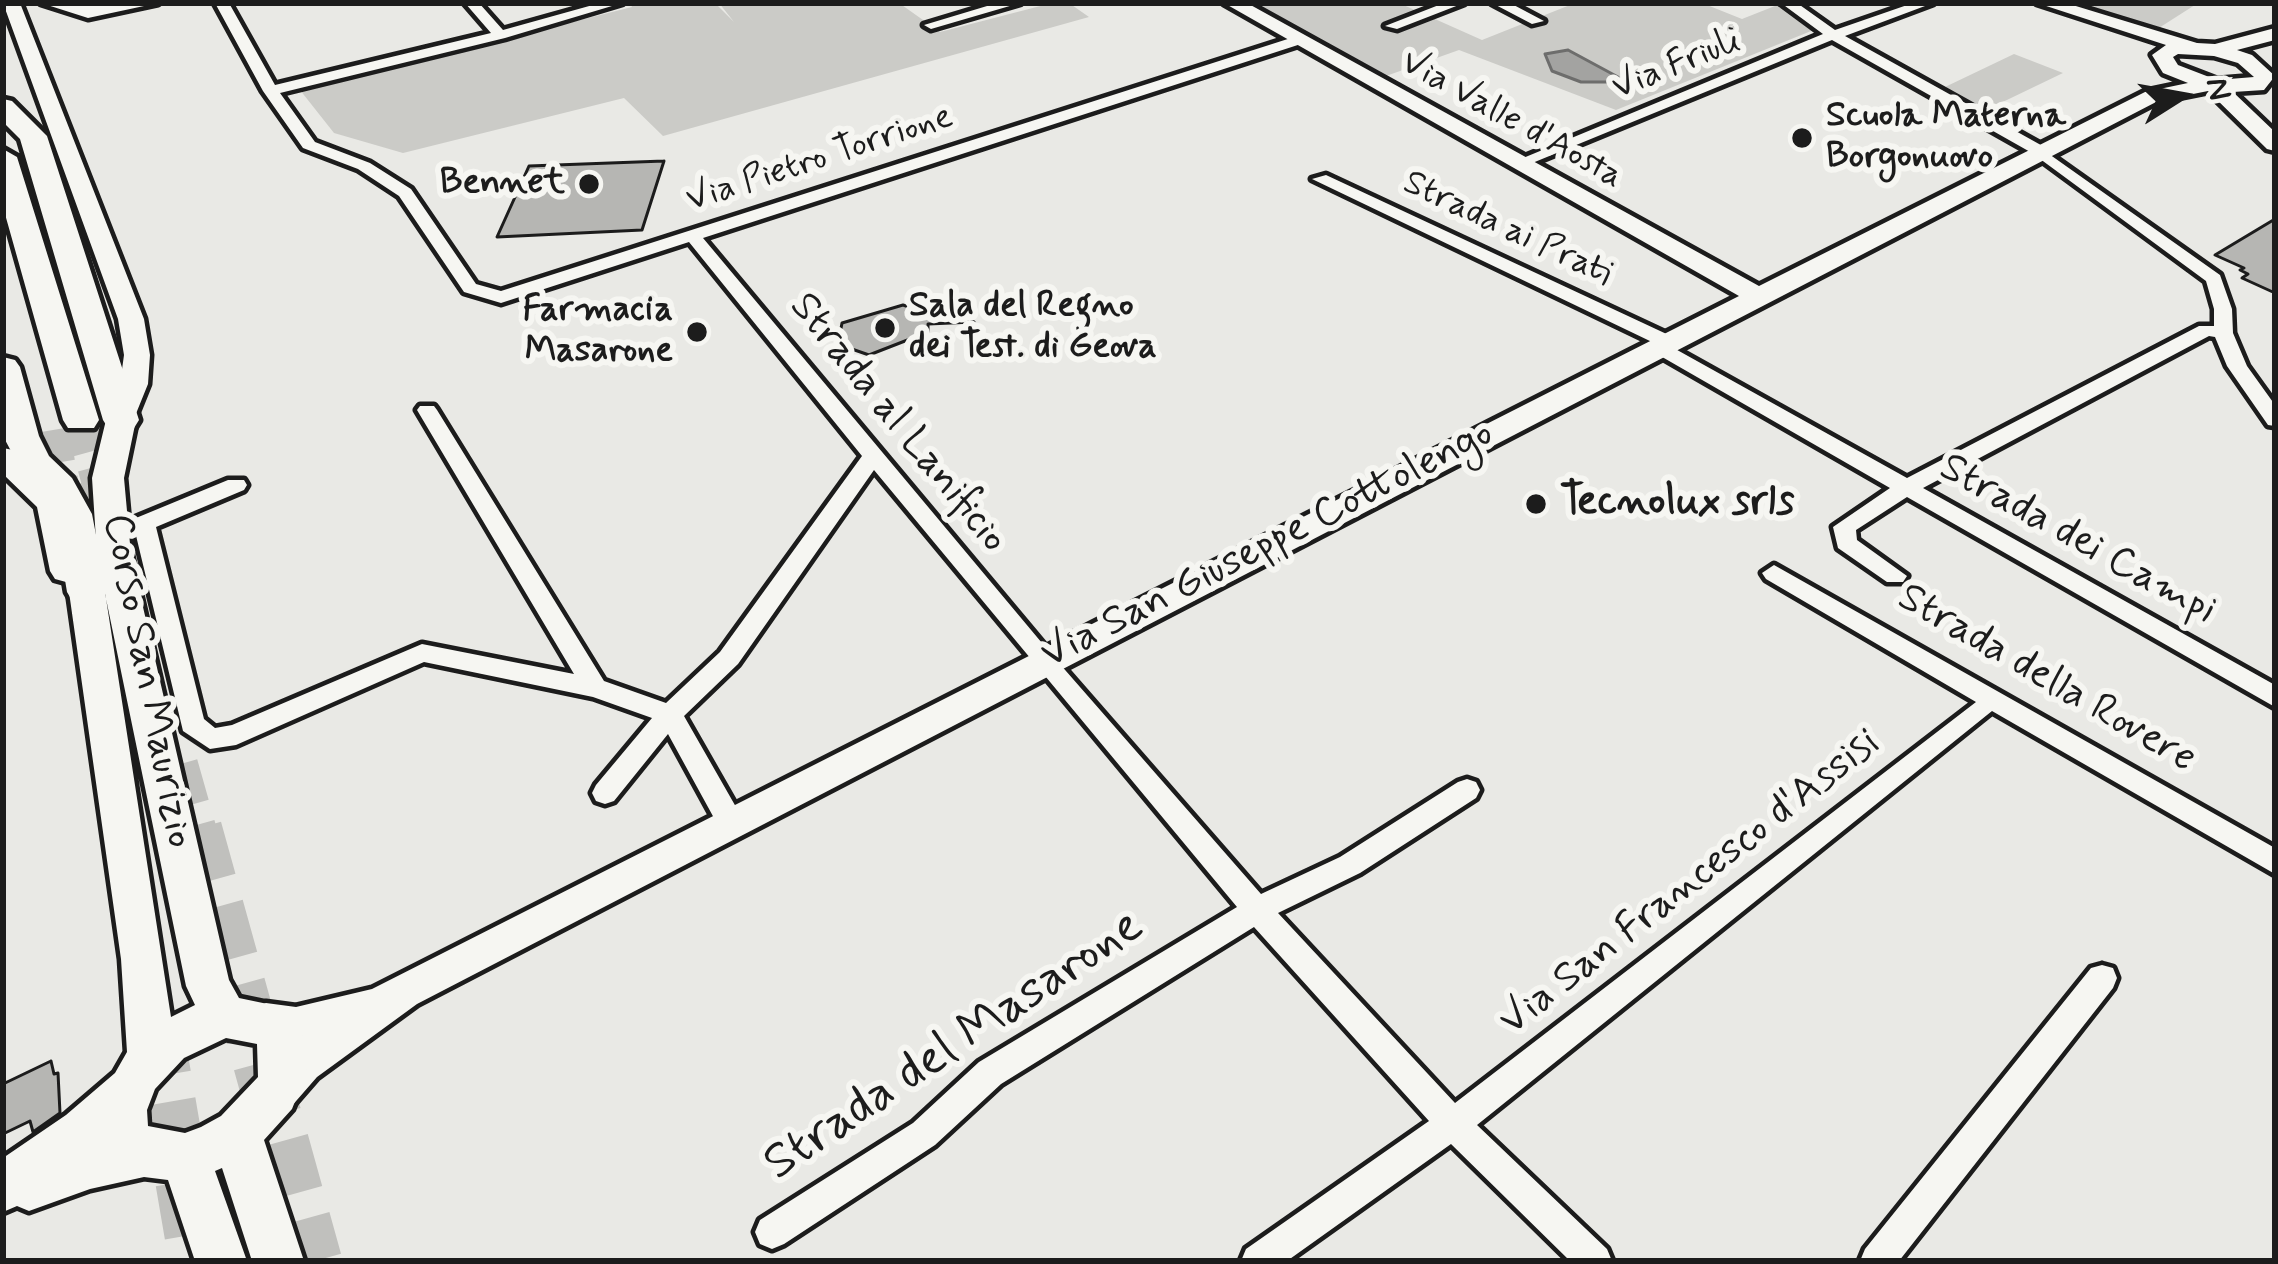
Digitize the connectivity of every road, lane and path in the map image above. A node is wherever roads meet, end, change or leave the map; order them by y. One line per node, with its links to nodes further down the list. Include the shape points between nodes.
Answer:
1 (11, 3): 41 (street, Corso San Maurizio, via 131,319 137,355)
2 (50, 3): 3 (street, via 88,12)
3 (149, 3)
4 (222, 3): 27 (street)
5 (472, 3): 19 (street)
6 (615, 3): 19 (street)
7 (1013, 3): 14 (street)
8 (1233, 3): 22 (street, Via Valle d'Aosta)
9 (1457, 3): 18 (street)
10 (1499, 3): 15 (street)
11 (1788, 3): 20 (street)
12 (1926, 3): 20 (street, Via Friuli)
13 (2046, 3): 16 (street)
14 (970, 8): 17 (street)
15 (1537, 21)
16 (2108, 25): 23 (street); 24 (street)
17 (931, 26)
18 (1392, 26)
19 (500, 35): 27 (street)
20 (1833, 35): 30 (street); 32 (street, Via Friuli)
21 (2269, 38): 23 (street); 25 (street, via 2251,54)
22 (1299, 40): 32 (street, Via Valle d'Aosta); 34 (street, Via Pietro Torrione)
23 (2208, 49): 24 (street, via 2176,48); 25 (street)
24 (2161, 73): 26 (street, Via San Giuseppe Cottolengo); 26 (street); 30 (street, Via San Giuseppe Cottolengo)
25 (2268, 79): 26 (street)
26 (2226, 87): 29 (street)
27 (272, 91): 34 (street, Via Pietro Torrione, via 309,146 364,166 405,194 470,288 488,296 518,294)
28 (3, 107): 41 (highway, via 33,136)
29 (2275, 144)
30 (2040, 153): 36 (street, Via San Giuseppe Cottolengo); 37 (street, via 2213,279)
31 (3, 157): 35 (highway, via 67,425)
32 (1519, 163): 36 (street, Via Valle d'Aosta)
33 (1321, 179): 38 (street, Strada ai Prati)
34 (692, 235): 44 (street, Strada al Lanificio)
35 (3, 260)
36 (1758, 296): 38 (street, Via San Giuseppe Cottolengo)
37 (2223, 333): 42 (street); 46 (street, Strada dei Campi, via 2206,330)
38 (1661, 343): 46 (street, Strada dei Campi); 50 (street, Via San Giuseppe Cottolengo)
39 (3, 368): 49 (highway, via 21,436 73,514)
40 (427, 410): 51 (street)
41 (121, 420): 62 (main road, Corso San Maurizio, via 108,478 114,555 208,986)
42 (2275, 420)
43 (3, 457): 49 (street, Corso San Maurizio, via 51,504 67,572)
44 (872, 457): 50 (street, Strada al Lanificio); 54 (street, via 729,658)
45 (236, 485): 51 (street, via 144,523 192,724 210,739 422,653)
46 (1904, 489): 48 (street, Strada dei Campi, via 1844,527 1846,543 1862,559); 52 (street, Strada dei Campi)
47 (1774, 572): 58 (street, Strada della Rovere)
48 (1895, 577)
49 (87, 592): 63 (main road, Corso San Maurizio, via 143,958)
50 (1042, 661): 57 (street, Via San Giuseppe Cottolengo); 59 (street)
51 (595, 688): 54 (street)
52 (2275, 697)
53 (1980, 710): 65 (street, Via San Francesco d'Assisi)
54 (670, 714): 56 (street); 57 (street)
55 (1467, 790): 59 (street, Strada del Masarone, via 1350,866)
56 (605, 794)
57 (730, 820): 61 (street, Via San Giuseppe Cottolengo)
58 (2275, 862)
59 (1257, 910): 65 (street); 69 (street, Strada del Masarone, via 990,1073 924,1134)
60 (2102, 978): 74 (street)
61 (386, 1000): 62 (street, Via San Giuseppe Cottolengo, via 296,1026); 64 (street, Via San Giuseppe Cottolengo)
62 (246, 1020): 63 (main road, via 187,1031); 64 (main road, via 279,1034 284,1071)
63 (140, 1075): 67 (main road, via 124,1128 131,1143); 68 (main road, via 82,1132)
64 (275, 1093): 66 (main road)
65 (1453, 1124): 72 (street); 73 (street)
66 (238, 1133): 67 (main road); 71 (main road)
67 (165, 1155): 68 (main road, via 90,1164); 70 (main road)
68 (3, 1191)
69 (772, 1232)
70 (221, 1261)
71 (278, 1261)
72 (1258, 1261)
73 (1595, 1261)
74 (1877, 1261)

